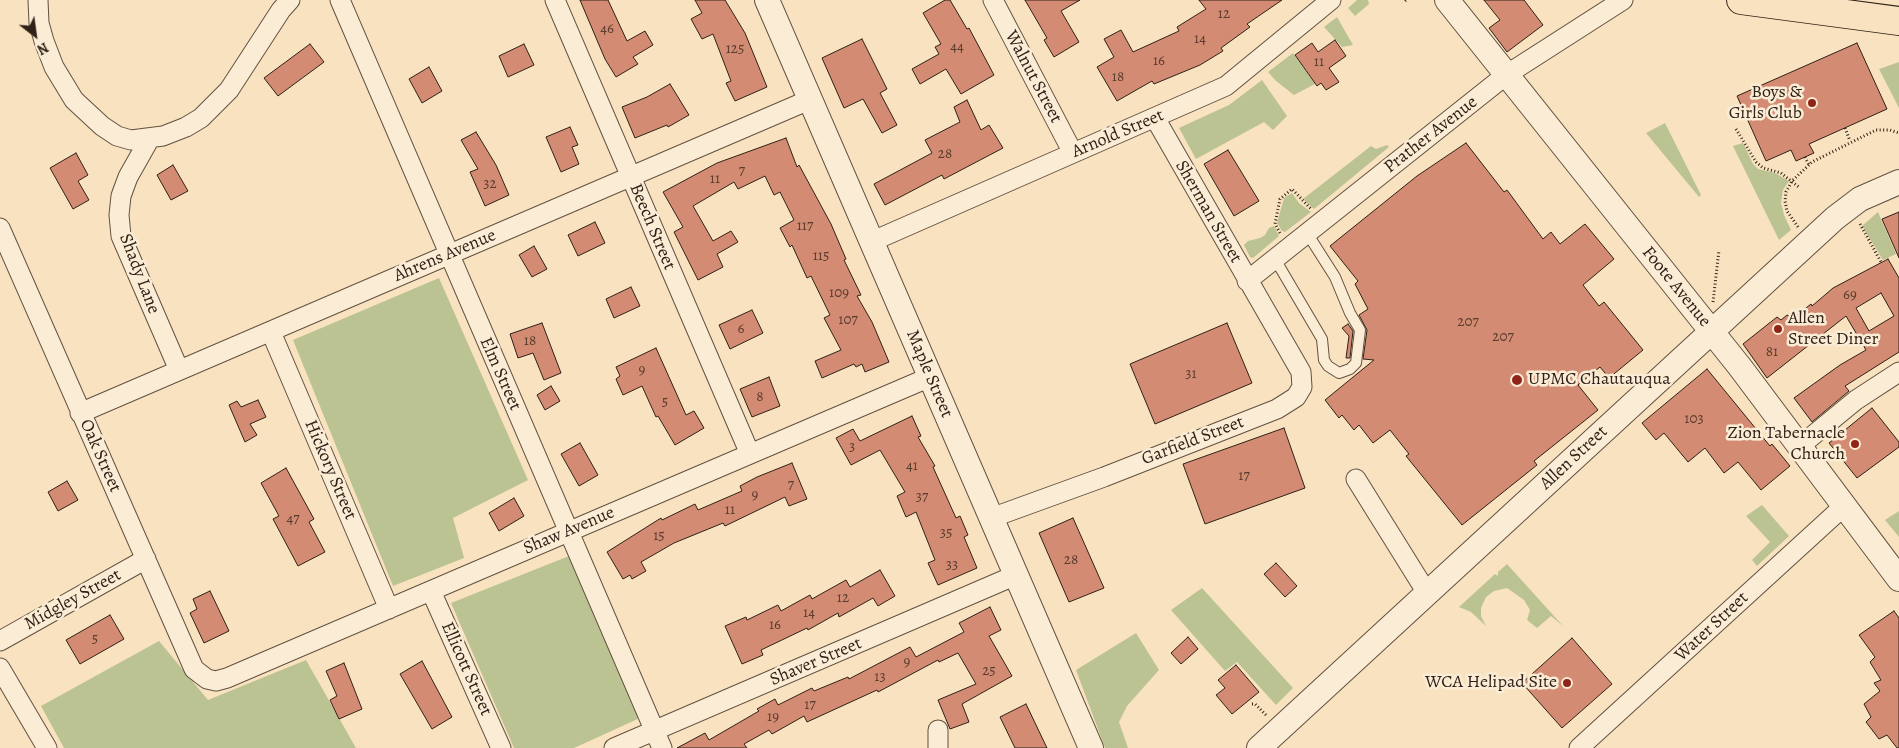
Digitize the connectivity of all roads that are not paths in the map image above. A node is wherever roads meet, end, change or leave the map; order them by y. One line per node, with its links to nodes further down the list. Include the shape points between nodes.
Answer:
1 (38, 0): 15 (street, via 44,41 54,67 74,100 117,136 131,140)
2 (290, 0): 15 (street, via 214,107 186,127)
3 (340, 0): 22 (street, Elm Street)
4 (555, 0): 17 (street, Beech Street)
5 (767, 0): 13 (street, Maple Street)
6 (993, 0): 16 (street, Walnut Street)
7 (1331, 0): 14 (street, Arnold Street, via 1226,86)
8 (1447, 0): 12 (street, Foote Avenue)
9 (1623, 0): 12 (street, Prather Avenue)
10 (1741, 0): 11 (highway)
11 (1899, 21)
12 (1506, 75): 20 (street, Prather Avenue); 26 (street, Foote Avenue)
13 (810, 100): 17 (street, Ahrens Avenue); 21 (street, Maple Street)
14 (1155, 118): 16 (street, Arnold Street); 24 (street, Sherman Street)
15 (150, 138): 28 (street, Shady Lane, via 121,196 121,236)
16 (1073, 153): 21 (street, Arnold Street)
17 (631, 176): 22 (street, Ahrens Avenue); 33 (street, Beech Street)
18 (1899, 182): 26 (street, Allen Street, via 1860,199 1835,218)
19 (0, 228): 31 (street, Oak Street)
20 (1307, 233): 23 (street, Prather Avenue); 23 (lane, via 1335,277 1360,330 1356,363 1350,369 1339,373 1328,366 1324,360 1322,339)
21 (879, 238): 30 (street, Maple Street)
22 (448, 255): 27 (street, Ahrens Avenue); 37 (street, Elm Street)
23 (1275, 259): 24 (street, Prather Avenue)
24 (1247, 281): 25 (street, Sherman Street)
25 (1261, 305): 36 (street, Garfield Street, via 1301,372 1302,387 1296,397 1277,409)
26 (1712, 331): 32 (street, Foote Avenue); 42 (street, Allen Street)
27 (272, 332): 28 (street, Ahrens Avenue); 43 (street, Hickory Street)
28 (179, 370): 31 (street, Ahrens Avenue)
29 (1899, 372): 32 (street, via 1856,400)
30 (930, 377): 33 (street, Shaw Avenue); 36 (street, Maple Street)
31 (80, 413): 38 (street, Oak Street)
32 (1800, 446): 35 (street, Foote Avenue)
33 (750, 454): 37 (street, Shaw Avenue)
34 (1356, 479): 42 (street)
35 (1844, 506): 40 (street, Foote Avenue); 54 (street, Water Street)
36 (991, 518): 39 (street, Maple Street)
37 (568, 530): 41 (street, Shaw Avenue); 47 (street, Elm Street)
38 (146, 559): 44 (street, Midgley Street); 46 (street, Oak Street, via 194,669)
39 (1016, 575): 47 (street, Shaver Street); 52 (street, Maple Street)
40 (1899, 579)
41 (431, 591): 43 (street, Shaw Avenue); 49 (street, Ellicott Street)
42 (1428, 593): 53 (street, Allen Street)
43 (389, 609): 46 (street, Shaw Avenue, via 227,678)
44 (0, 641)
45 (0, 668): 48 (street)
46 (207, 680)
47 (654, 731): 50 (street, Shaver Street); 51 (street, Elm Street)
48 (47, 748)
49 (501, 748)
50 (614, 748)
51 (662, 748)
52 (1091, 748)
53 (1259, 748)
54 (1579, 748)

